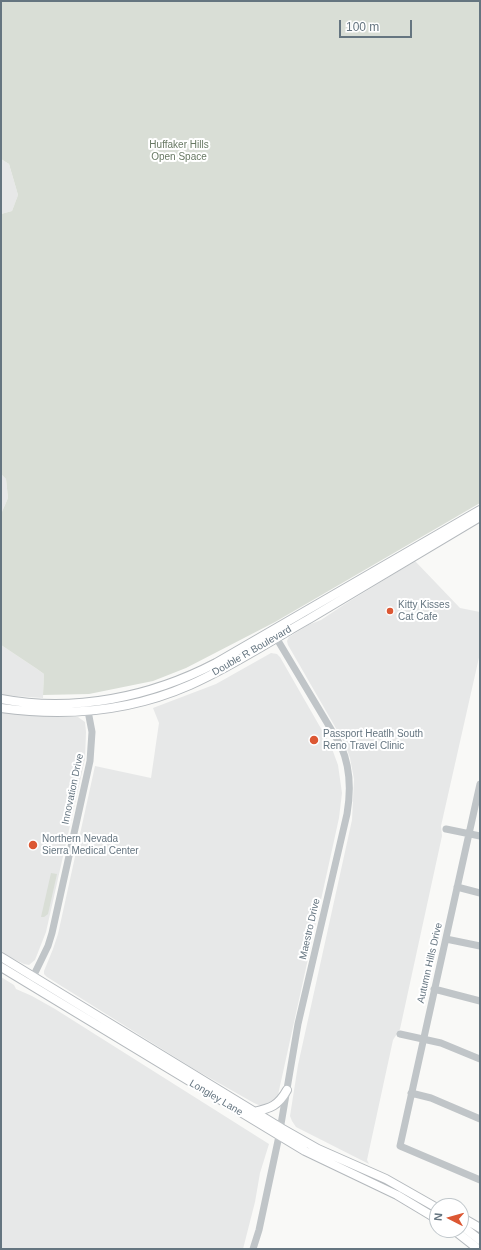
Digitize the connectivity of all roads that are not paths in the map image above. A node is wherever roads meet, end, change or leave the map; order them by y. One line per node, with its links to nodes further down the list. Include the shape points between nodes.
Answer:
1 (480, 510): 3 (main road, Double R Boulevard)
2 (480, 517): 3 (main road, Double R Boulevard)
3 (274, 634): 4 (main road, Double R Boulevard, via 189,676 134,695 61,704); 6 (main road, Double R Boulevard, via 229,666 185,687 137,703); 23 (street, Maestro Drive, via 341,746 350,783 347,814 298,1024)
4 (1, 699)
5 (1, 708): 6 (main road, Double R Boulevard, via 43,712)
6 (88, 711): 17 (street, Innovation Drive, via 92,732 90,760 52,933)
7 (480, 784): 9 (street, Autumn Hills Drive)
8 (446, 829): 9 (street)
9 (469, 834): 10 (street); 11 (street, Autumn Hills Drive)
10 (480, 836)
11 (457, 888): 12 (street); 13 (street, Autumn Hills Drive)
12 (480, 893)
13 (446, 939): 14 (street); 18 (street, Autumn Hills Drive)
14 (480, 946)
15 (1, 957): 17 (main road, Longley Lane)
16 (1, 967): 17 (main road, Longley Lane)
17 (31, 981): 25 (main road, Longley Lane); 27 (main road, Longley Lane)
18 (434, 989): 19 (street); 21 (street, Autumn Hills Drive)
19 (480, 1001)
20 (400, 1034): 21 (street)
21 (423, 1039): 22 (street, via 442,1043); 24 (street, Autumn Hills Drive)
22 (480, 1059)
23 (287, 1090): 25 (main road, via 275,1105); 27 (street, Maestro Drive)
24 (412, 1093): 26 (street, via 431,1098); 28 (street, Autumn Hills Drive, via 400,1146)
25 (254, 1112): 27 (main road, Longley Lane)
26 (480, 1119)
27 (280, 1132): 29 (main road, Longley Lane, via 386,1179); 30 (main road, Longley Lane, via 305,1151 411,1202); 36 (street, Maestro Drive)
28 (480, 1180)
29 (429, 1202)
30 (429, 1214)
31 (469, 1222): 32 (main road)
32 (480, 1228)
33 (469, 1231): 35 (main road)
34 (464, 1238): 37 (main road)
35 (480, 1240)
36 (253, 1249)
37 (478, 1249)

